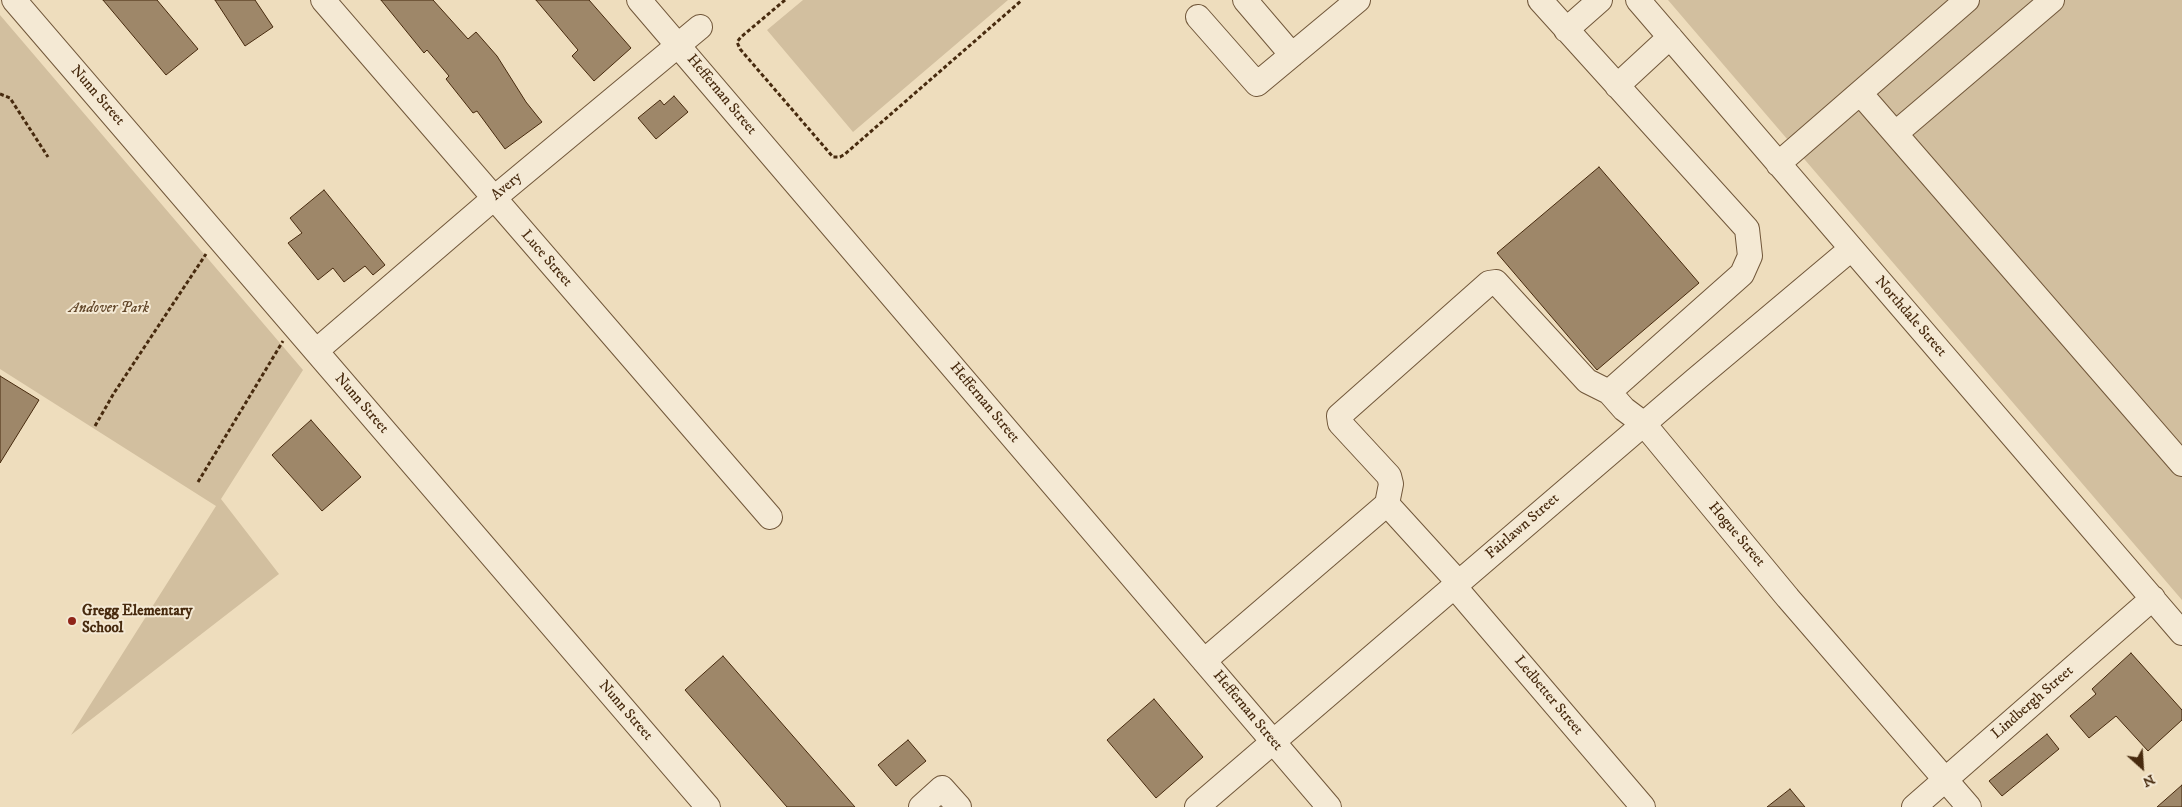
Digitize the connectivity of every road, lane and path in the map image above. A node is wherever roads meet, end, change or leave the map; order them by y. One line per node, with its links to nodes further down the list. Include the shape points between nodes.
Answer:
1 (14, 0): 26 (street, Nunn Street)
2 (323, 0): 25 (street, Luce Street)
3 (639, 0): 17 (street, Heffernan Street)
4 (784, 0): 5 (path, via 737,42 833,157 845,154)
5 (1022, 0)
6 (1245, 0): 18 (street)
7 (1358, 0): 18 (street)
8 (1540, 0): 15 (street)
9 (1600, 0): 15 (street)
10 (1638, 0): 16 (street, Northdale Street)
11 (1967, 0): 20 (street)
12 (2052, 0): 22 (street)
13 (1198, 17): 18 (street, via 1257,84)
14 (700, 27): 17 (street, Avery)
15 (1566, 30): 19 (street)
16 (1670, 37): 19 (street); 24 (street, Northdale Street)
17 (678, 45): 25 (street, Avery); 40 (street, Heffernan Street)
18 (1292, 55)
19 (1617, 86): 30 (street, via 1747,229 1750,256 1742,274)
20 (1860, 93): 22 (street); 24 (street)
21 (0, 94): 23 (path, via 10,98)
22 (1896, 133): 33 (street)
23 (48, 157)
24 (1778, 164): 27 (street, Northdale Street)
25 (493, 198): 29 (street, Avery); 36 (street, Luce Street)
26 (218, 237): 28 (street, Nunn Street); 32 (path, via 170,306)
27 (1851, 249): 31 (street, Fairlawn Street); 38 (street, Northdale Street)
28 (293, 324): 29 (street, Nunn Street); 34 (path)
29 (316, 351): 43 (street, Nunn Street)
30 (1609, 392): 31 (street, Hogue Street); 35 (street, Hogue Street, via 1587,381 1496,282 1489,283 1339,416 1340,423 1389,476 1391,484)
31 (1644, 424): 37 (street, Fairlawn Street); 42 (street, Hogue Street, via 1788,598)
32 (95, 426)
33 (2182, 464)
34 (198, 482)
35 (1387, 504): 37 (street, Ledbetter Street); 40 (street)
36 (770, 517)
37 (1456, 584): 41 (street, Fairlawn Street); 48 (street, Ledbetter Street)
38 (2153, 598): 39 (street, Northdale Street); 42 (street, Lindbergh Street)
39 (2182, 633)
40 (1204, 661): 41 (street, Heffernan Street)
41 (1272, 741): 46 (street, Fairlawn Street); 47 (street, Heffernan Street)
42 (1946, 780): 49 (street, Lindbergh Street); 50 (street, Hogue Street)
43 (708, 807)
44 (920, 807): 45 (street, via 942,788)
45 (959, 807)
46 (1197, 807)
47 (1329, 807)
48 (1643, 807)
49 (1914, 807)
50 (1969, 807)

